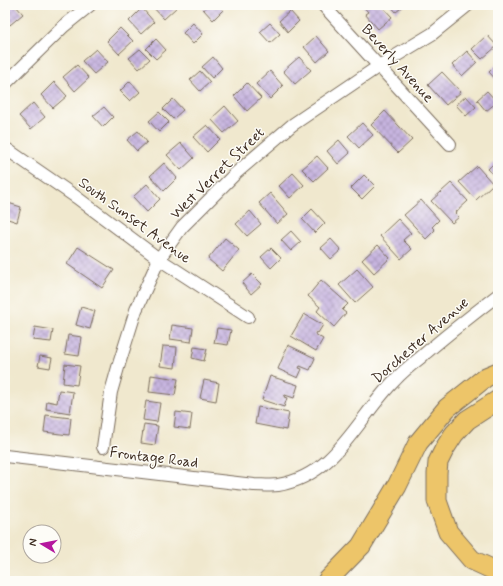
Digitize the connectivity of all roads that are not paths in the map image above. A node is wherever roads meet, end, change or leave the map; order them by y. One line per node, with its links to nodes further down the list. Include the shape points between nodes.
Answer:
1 (90, 5): 5 (street, via 53,36)
2 (323, 5): 4 (street, Beverly Avenue)
3 (468, 5): 4 (street, West Verret Street, via 432,34)
4 (379, 66): 6 (street, Beverly Avenue); 8 (street, West Verret Street, via 292,125 258,153 182,227)
5 (5, 84)
6 (450, 144)
7 (5, 148): 8 (street, South Sunset Avenue)
8 (159, 259): 10 (street, South Sunset Avenue); 13 (street, West Verret Street, via 136,310 119,364 111,392)
9 (498, 295): 15 (street, Dorchester Avenue, via 395,379 338,452 321,467)
10 (248, 318)
11 (498, 372): 17 (highway, via 486,377 447,408 418,443 397,486 362,546)
12 (498, 400): 16 (highway, via 467,420 454,434 438,462 437,474 438,501 448,532 472,560)
13 (103, 447)
14 (5, 456): 15 (street, Frontage Road, via 254,484 277,485)
15 (300, 479)
16 (498, 572)
17 (327, 581)

